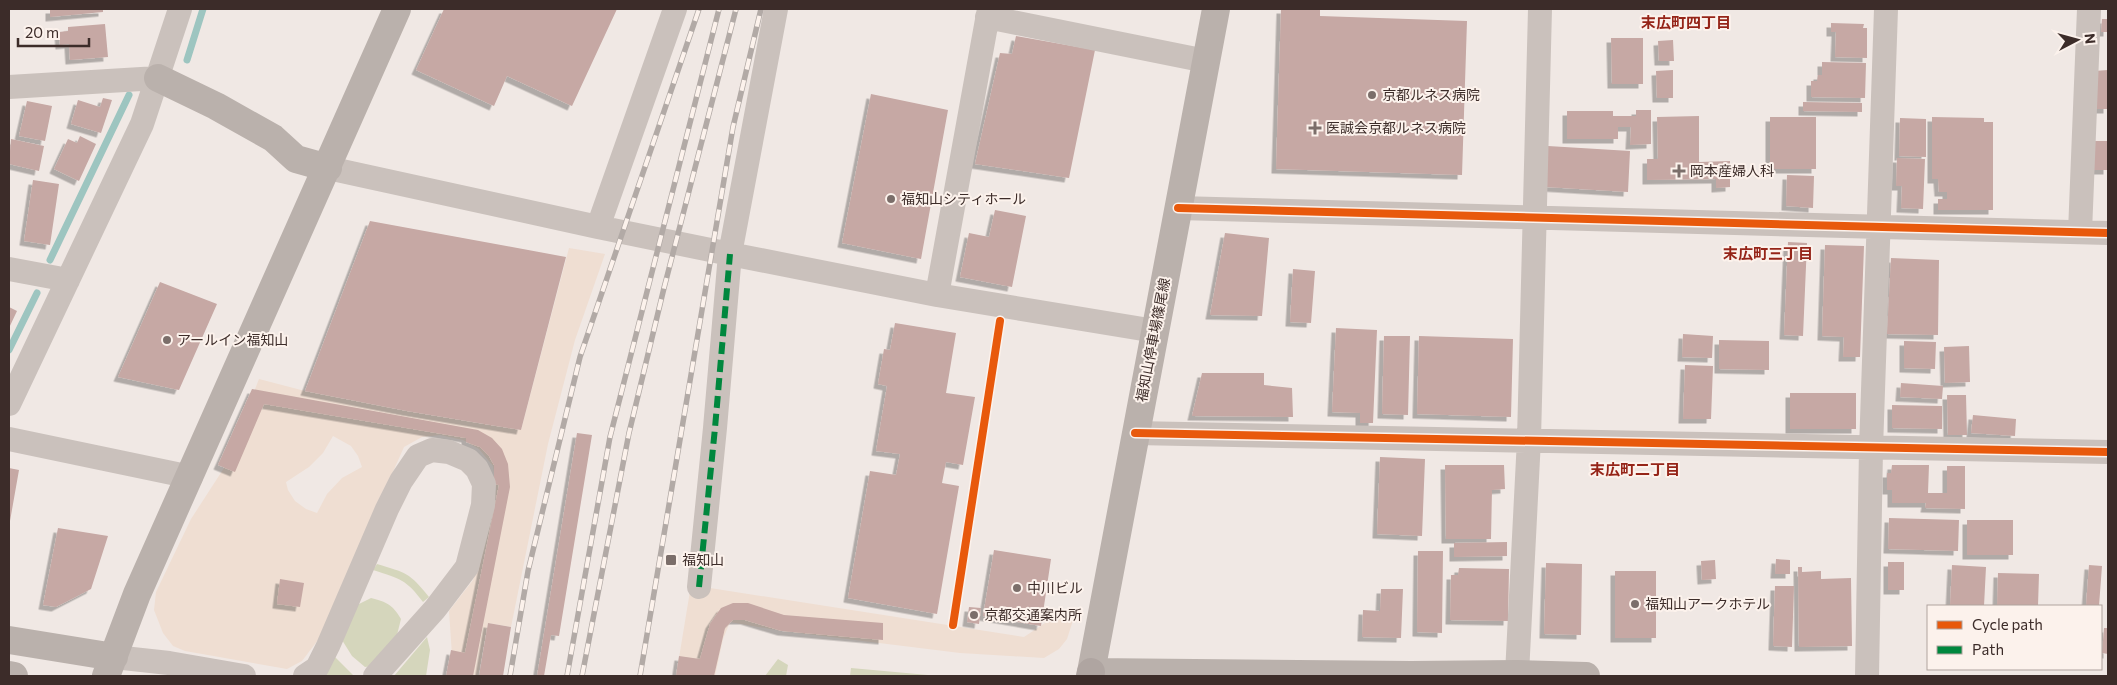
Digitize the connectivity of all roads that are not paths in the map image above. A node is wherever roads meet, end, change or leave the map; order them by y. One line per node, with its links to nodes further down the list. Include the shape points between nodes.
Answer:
1 (180, 9): 11 (street)
2 (397, 9): 13 (street)
3 (675, 9): 16 (street)
4 (776, 9): 20 (street)
5 (1216, 9): 10 (street, 福知山停車場篠尾線)
6 (1540, 9): 15 (street)
7 (1886, 9): 17 (street)
8 (2088, 9): 18 (street)
9 (988, 13): 10 (street); 23 (street)
10 (1206, 61): 14 (street, 福知山停車場篠尾線)
11 (158, 78): 12 (street); 13 (street, via 273,138 296,159); 22 (street, via 142,124)
12 (9, 87)
13 (328, 168): 16 (street); 31 (street)
14 (1178, 208): 15 (street); 24 (street, 福知山停車場篠尾線)
15 (1535, 219): 17 (street); 28 (street)
16 (598, 227): 20 (street)
17 (1879, 228): 18 (street); 29 (street)
18 (2080, 232): 19 (street)
19 (2108, 233)
20 (730, 254): 23 (street); 32 (street)
21 (9, 269): 22 (street)
22 (68, 280): 25 (street)
23 (937, 295): 24 (street)
24 (1155, 331): 26 (street, 福知山停車場篠尾線)
25 (9, 404)
26 (1135, 433): 28 (street); 35 (street, 福知山停車場篠尾線)
27 (9, 439): 31 (street)
28 (1528, 439): 29 (street); 36 (street)
29 (1871, 449): 30 (street); 44 (street)
30 (2108, 452)
31 (191, 476): 34 (street, via 138,594)
32 (699, 587)
33 (9, 640): 34 (street)
34 (110, 667): 39 (street, via 170,663)
35 (1090, 674): 42 (street)
36 (1517, 674): 42 (street); 43 (street)
37 (9, 676): 38 (street)
38 (14, 676)
39 (244, 676)
40 (305, 676): 41 (street, via 317,668 328,646 401,481 418,456 432,450 449,452 468,460 484,484 483,505 467,567 435,609)
41 (375, 676)
42 (1444, 676)
43 (1586, 676)
44 (1867, 676)

